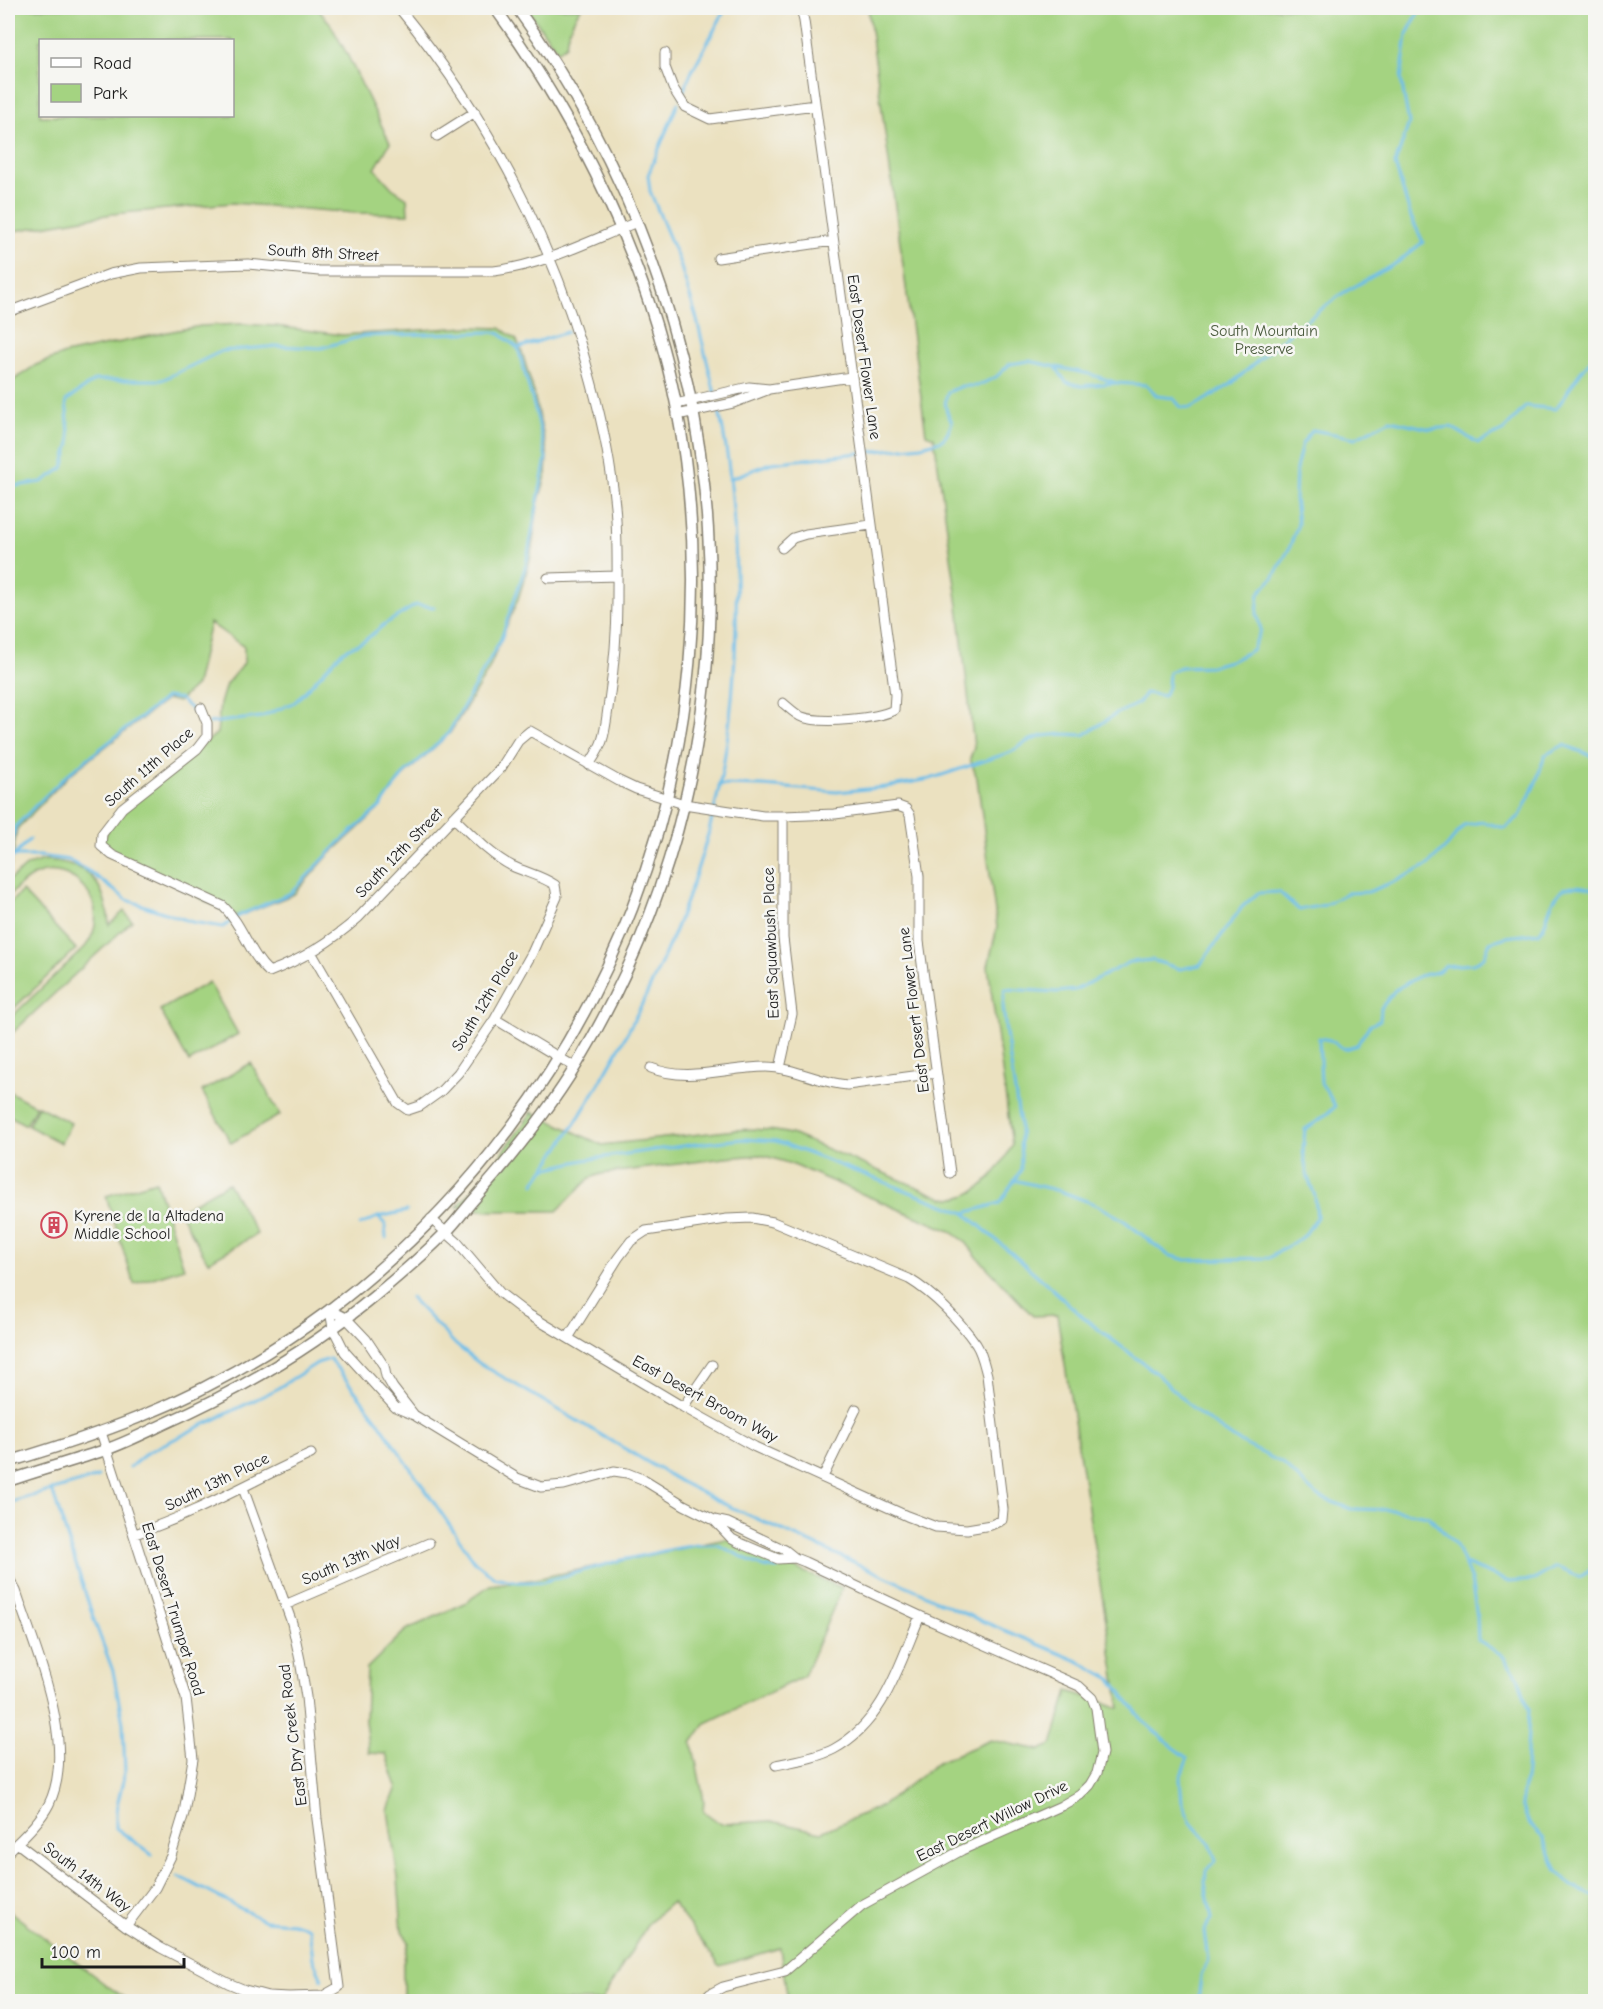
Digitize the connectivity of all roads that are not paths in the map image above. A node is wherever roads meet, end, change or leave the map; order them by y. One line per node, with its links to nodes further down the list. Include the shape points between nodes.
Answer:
1 (399, 8): 7 (street, via 446,67)
2 (495, 8): 10 (street, via 561,109)
3 (517, 8): 9 (street, via 577,101)
4 (801, 8): 6 (street, East Desert Flower Lane)
5 (665, 52): 6 (street, via 665,68 685,107 710,119)
6 (815, 105): 11 (street, East Desert Flower Lane)
7 (475, 112): 8 (street); 13 (street, via 505,162)
8 (437, 136)
9 (636, 222): 10 (street, South 8th Street); 19 (street, via 669,311)
10 (620, 229): 13 (street, South 8th Street); 20 (street, via 651,314)
11 (833, 241): 12 (street); 15 (street, East Desert Flower Lane)
12 (718, 258)
13 (550, 259): 14 (street, South 8th Street, via 494,271 319,271 248,264 141,268 110,274); 23 (street, via 580,340 607,449 615,504)
14 (8, 312)
15 (851, 377): 17 (street); 21 (street, East Desert Flower Lane)
16 (734, 389): 17 (street); 18 (street); 19 (street, via 708,395)
17 (769, 389): 18 (street)
18 (737, 402): 19 (street, via 712,407)
19 (693, 405): 20 (street); 26 (street, via 708,519)
20 (676, 409): 25 (street, via 690,499)
21 (871, 525): 22 (street, via 806,534 793,538); 27 (street, East Desert Flower Lane, via 894,710 885,715 826,722 801,717)
22 (782, 548)
23 (617, 576): 24 (street); 29 (street, via 615,662 602,740)
24 (548, 578)
25 (692, 624): 26 (street); 30 (street, via 687,694)
26 (710, 627): 31 (street, via 698,747)
27 (783, 704)
28 (201, 708): 35 (street, South 11th Place, via 207,736 197,749 122,808 102,834 101,846 112,855 224,906)
29 (589, 765): 30 (street, via 636,789); 33 (street, South 12th Street, via 530,730 501,768)
30 (667, 799): 31 (street); 37 (street, via 645,877 622,936)
31 (684, 804): 32 (street); 38 (street, via 667,867 640,939)
32 (783, 816): 40 (street, East Squawbush Place, via 783,938 792,1014); 41 (street, East Desert Flower Lane, via 898,806 910,815 919,876 919,941)
33 (453, 818): 34 (street, South 12th Street, via 358,918); 36 (street, South 12th Place, via 510,865 555,885 557,897 553,907)
34 (311, 952): 35 (street, South 12th Street); 36 (street, South 12th Place, via 398,1103 408,1110 441,1091)
35 (269, 972)
36 (495, 1019): 37 (street)
37 (560, 1058): 38 (street); 43 (street, via 499,1144)
38 (575, 1067): 44 (street, via 516,1152)
39 (651, 1068): 40 (street, via 676,1074)
40 (780, 1068): 41 (street, via 847,1085)
41 (936, 1073): 42 (street, East Desert Flower Lane)
42 (950, 1173)
43 (431, 1220): 44 (street, East Desert Broom Way); 45 (street)
44 (447, 1232): 46 (street); 48 (street, East Desert Broom Way, via 500,1293)
45 (330, 1310): 46 (street, East Desert Willow Drive); 47 (street, East Desert Willow Drive); 53 (street, via 234,1372)
46 (346, 1318): 47 (street); 52 (street, East Desert Willow Drive, via 366,1339 393,1388)
47 (333, 1328): 52 (street, East Desert Willow Drive, via 345,1352 382,1395 395,1407); 54 (street, via 243,1385)
48 (568, 1338): 50 (street, East Desert Broom Way); 57 (street, East Desert Broom Way, via 618,1258 631,1241 646,1231 752,1218 772,1222 909,1279 939,1301 977,1345 983,1359 1002,1520 967,1528 936,1527)
49 (712, 1365): 50 (street)
50 (683, 1407): 57 (street, East Desert Broom Way, via 755,1447)
51 (856, 1409): 57 (street)
52 (414, 1415): 64 (street, East Desert Willow Drive, via 540,1492 614,1472 627,1473 714,1520 728,1523)
53 (101, 1432): 54 (street, East Desert Trumpet Road); 56 (street)
54 (108, 1449): 58 (street); 60 (street, East Desert Trumpet Road)
55 (311, 1454): 59 (street, South 13th Place)
56 (8, 1462)
57 (823, 1477)
58 (8, 1480)
59 (243, 1488): 60 (street, South 13th Place, via 171,1522); 63 (street, East Dry Creek Road)
60 (135, 1534): 68 (street, East Desert Trumpet Road, via 186,1698 193,1759 184,1813 171,1856 155,1888)
61 (429, 1543): 63 (street, South 13th Way)
62 (8, 1576): 66 (street, via 52,1703 60,1762 49,1805)
63 (285, 1605): 69 (street, East Dry Creek Road, via 306,1697)
64 (920, 1616): 65 (street, via 871,1719 852,1738 831,1750); 71 (street, East Desert Willow Drive, via 1085,1690 1096,1708 1100,1732 1102,1753 1097,1773 1080,1795 1061,1806 962,1850 862,1905 785,1971 723,1987)
65 (776, 1765)
66 (17, 1843): 67 (street); 68 (street, South 14th Way)
67 (8, 1852)
68 (126, 1926): 70 (street, South 14th Way, via 228,1983)
69 (339, 1987): 70 (street, South 14th Way, via 323,1996)
70 (268, 1999)
71 (701, 2001)

